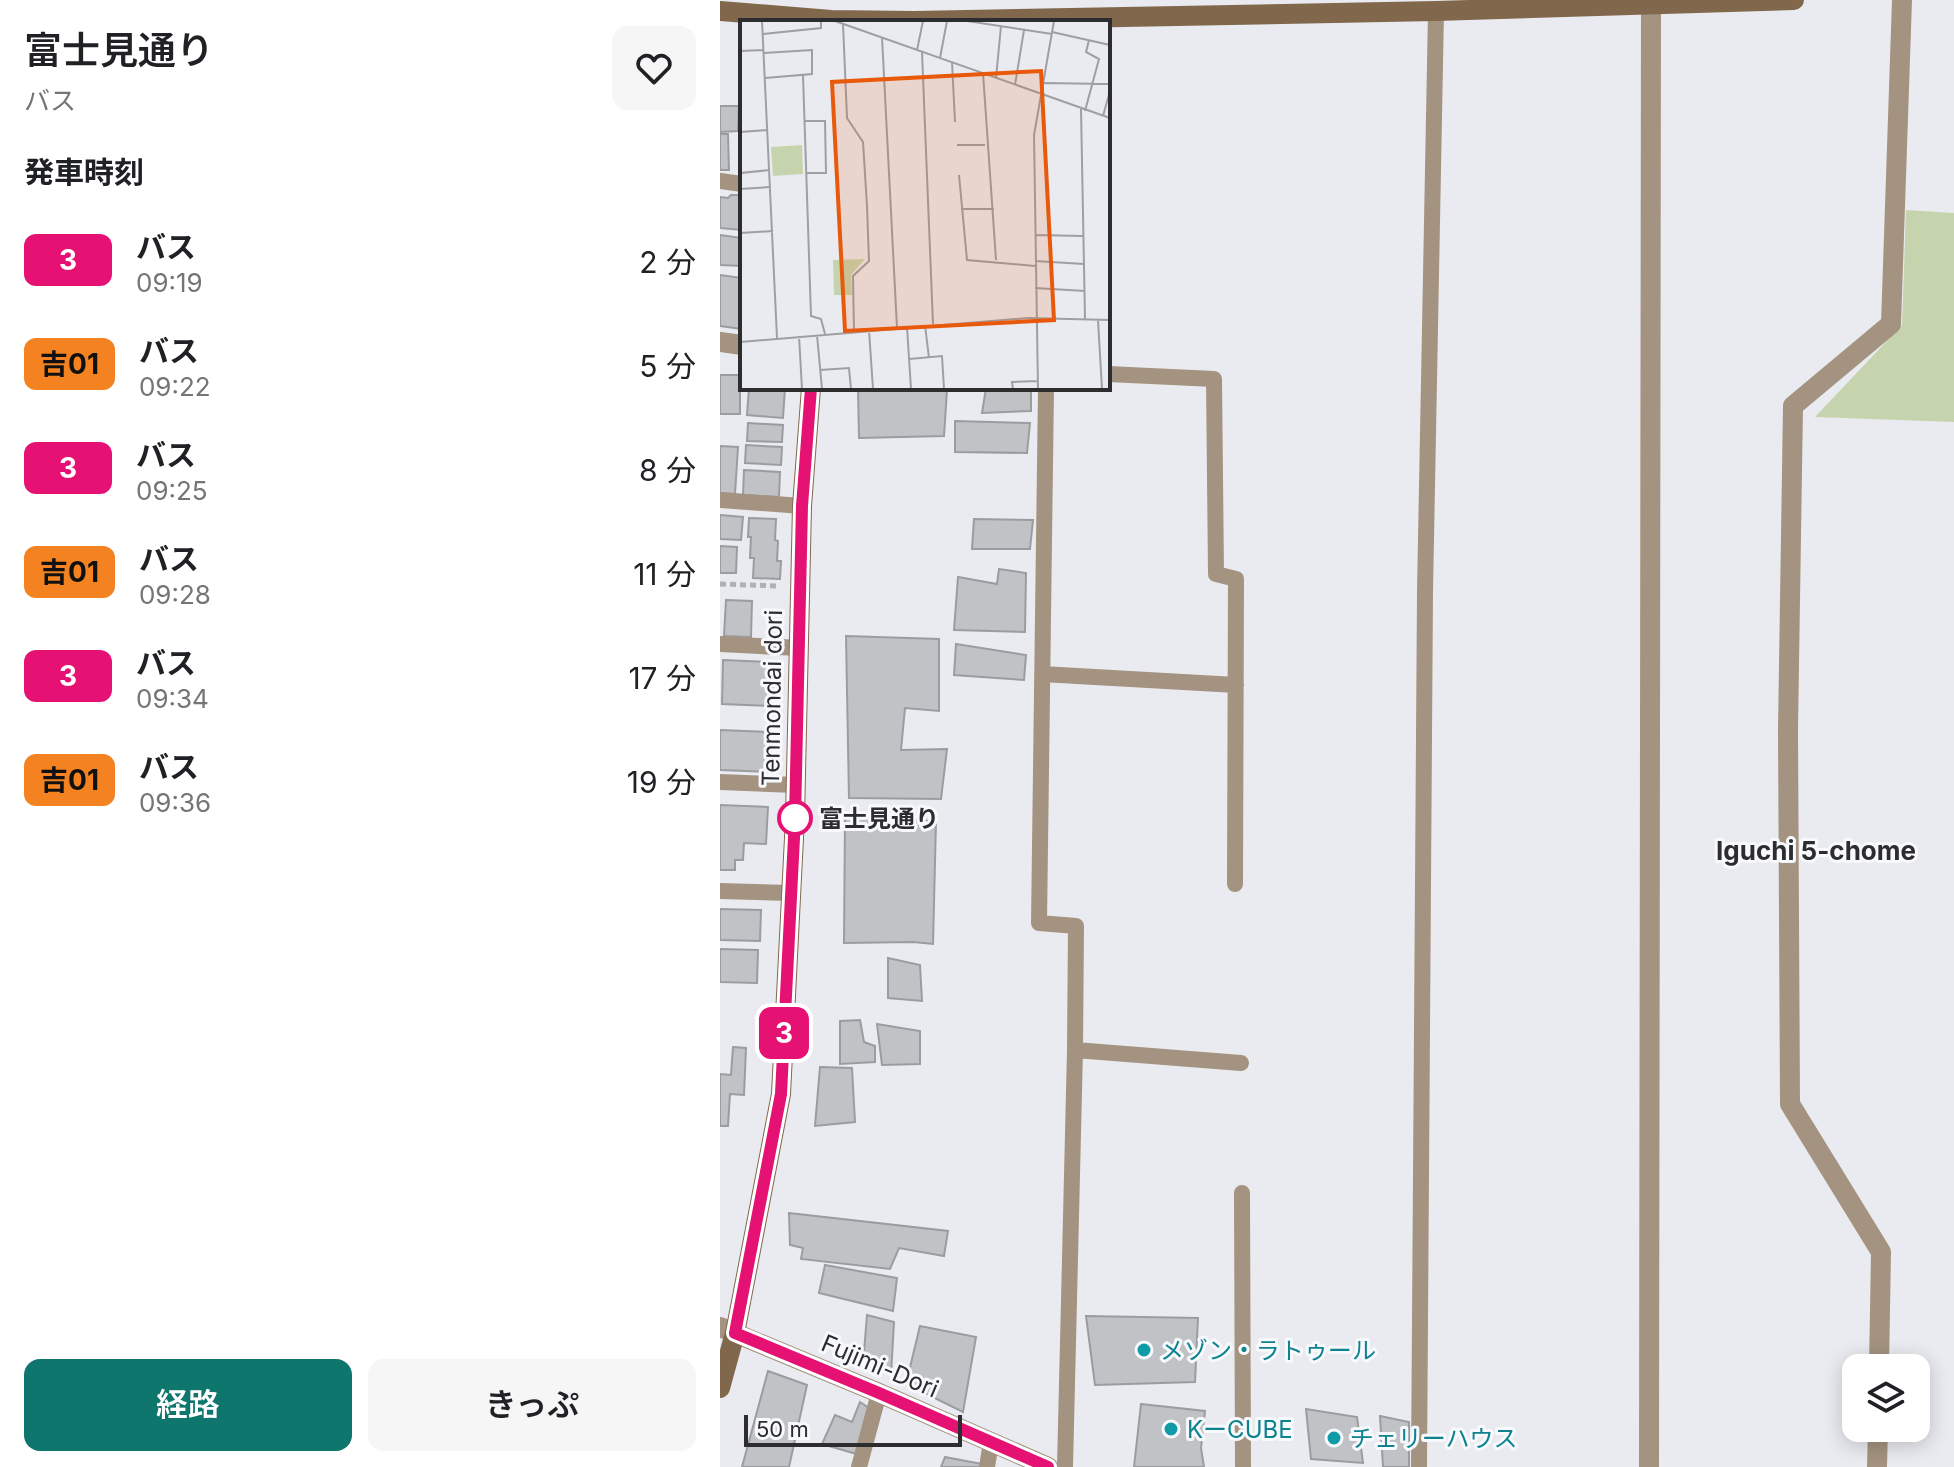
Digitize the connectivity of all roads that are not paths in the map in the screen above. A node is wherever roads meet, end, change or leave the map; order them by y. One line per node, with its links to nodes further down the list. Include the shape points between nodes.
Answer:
1 (1794, 0): 3 (main road)
2 (1902, 0): 33 (street, via 1891,324 1793,406 1790,1104 1881,1252)
3 (1651, 3): 4 (main road); 44 (street)
4 (1590, 4): 5 (main road)
5 (1481, 5): 7 (main road)
6 (720, 11): 8 (main road)
7 (1436, 11): 10 (main road); 43 (lane, via 1425,592)
8 (831, 14): 9 (main road)
9 (902, 20)
10 (966, 20)
11 (720, 181): 12 (lane)
12 (740, 184)
13 (720, 342): 14 (street)
14 (740, 345)
15 (1110, 374): 23 (lane, via 1214,379 1216,574 1236,579)
16 (811, 390): 19 (main road, Tenmondai dori)
17 (1046, 390): 22 (lane)
18 (720, 500): 19 (lane)
19 (802, 506): 21 (main road, Tenmondai dori)
20 (720, 644): 21 (lane)
21 (799, 648): 25 (main road, Tenmondai dori)
22 (1042, 674): 23 (lane); 29 (lane, via 1039,923 1076,926)
23 (1236, 685): 26 (lane)
24 (720, 782): 25 (lane)
25 (796, 785): 28 (main road, Tenmondai dori)
26 (1235, 884)
27 (720, 891): 28 (lane)
28 (791, 893): 32 (main road, Tenmondai dori, via 781,1094)
29 (1075, 1050): 30 (lane); 41 (lane)
30 (1241, 1063)
31 (1242, 1193): 42 (lane)
32 (727, 1330): 34 (main road, Tenmondai dori); 35 (street, Fujimi-Dori)
33 (1879, 1354)
34 (720, 1388)
35 (879, 1393): 36 (street, Fujimi-Dori); 38 (lane)
36 (991, 1442): 39 (lane); 40 (street, Fujimi-Dori)
37 (1878, 1442): 45 (street)
38 (859, 1467)
39 (987, 1467)
40 (1048, 1467)
41 (1065, 1467)
42 (1243, 1467)
43 (1419, 1467)
44 (1649, 1467)
45 (1877, 1467)

